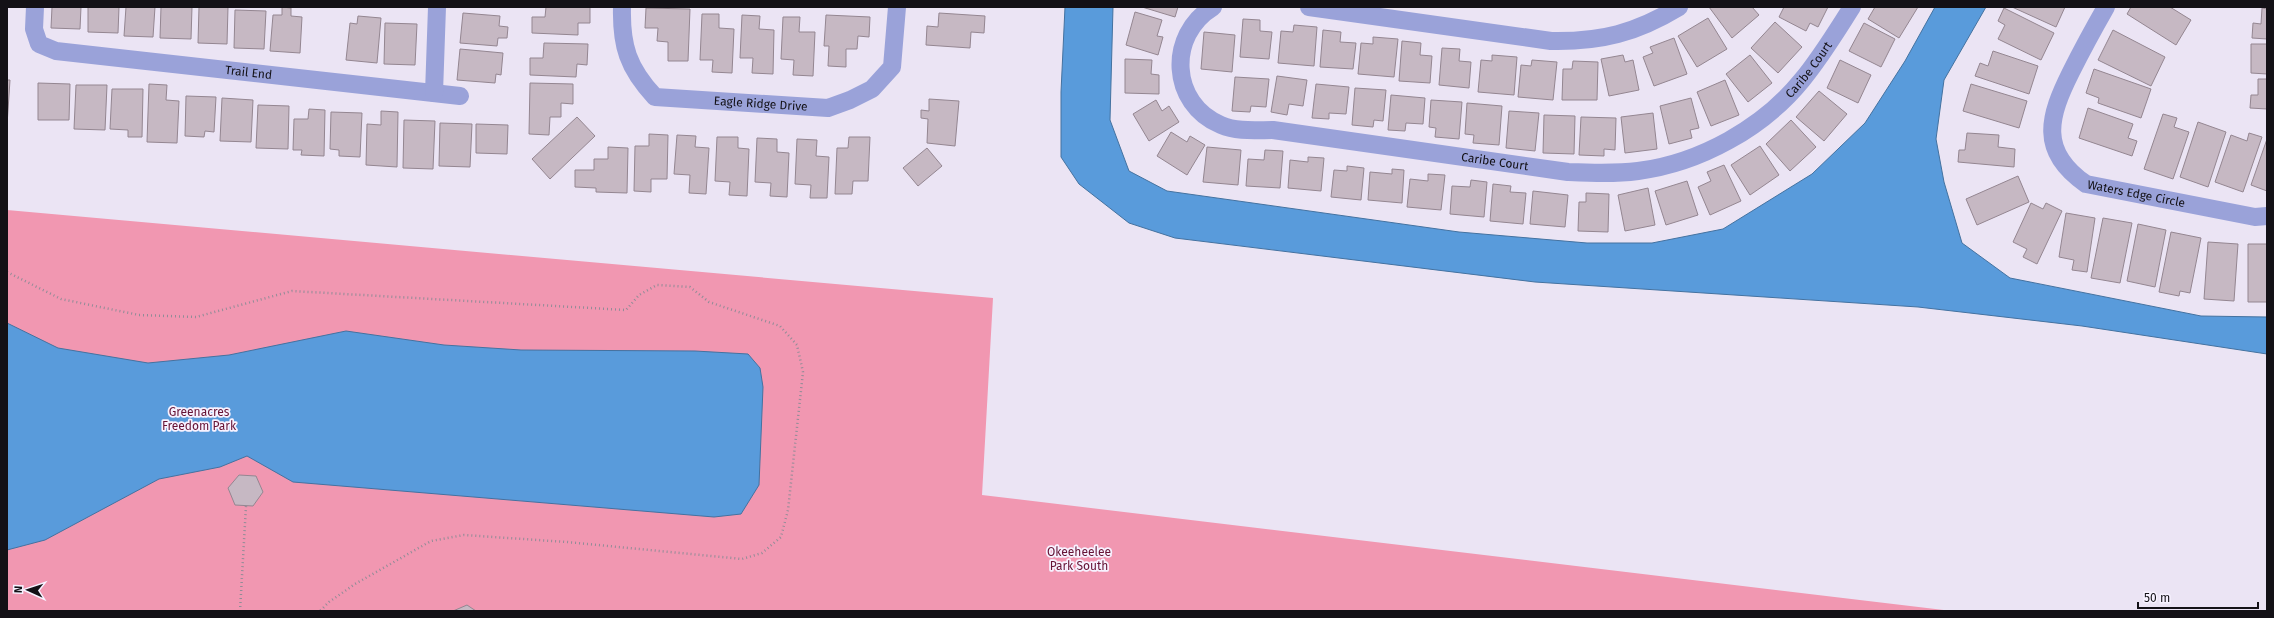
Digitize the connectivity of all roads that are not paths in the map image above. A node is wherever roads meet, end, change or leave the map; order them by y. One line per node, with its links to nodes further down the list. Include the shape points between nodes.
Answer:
1 (35, 7): 10 (street, Trail End, via 34,29 39,44 56,51)
2 (438, 7): 10 (street)
3 (622, 7): 4 (street, Eagle Ridge Drive, via 625,53 639,80 655,97 828,108 872,89 892,67)
4 (897, 7)
5 (1213, 7): 8 (street, Caribe Court, via 1198,19 1185,38 1180,55 1180,73 1194,105 1202,114 1222,126 1233,129 1273,130 1568,172 1604,174 1639,171 1682,161 1729,140 1759,121 1802,80)
6 (1309, 7): 7 (street, via 1551,42 1578,42 1632,31)
7 (1679, 7)
8 (1852, 7)
9 (2106, 7): 12 (street, Waters Edge Circle, via 2054,111 2052,122 2055,146 2066,166 2086,184 2254,217)
10 (434, 94): 11 (street, Trail End)
11 (460, 96)
12 (2267, 216)

